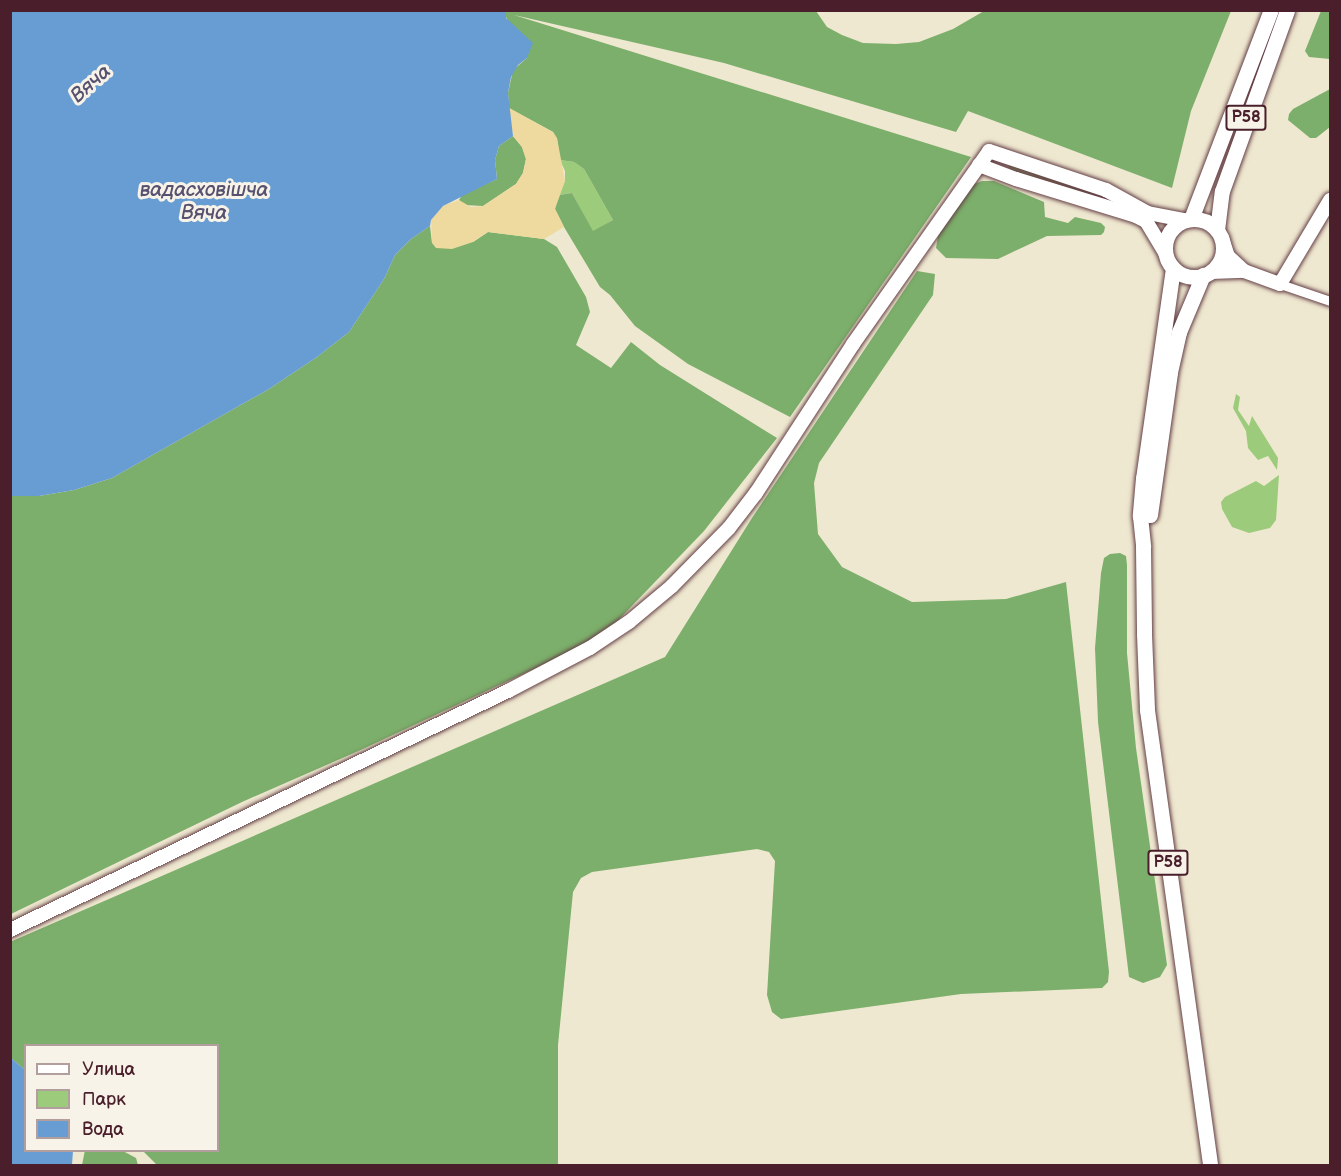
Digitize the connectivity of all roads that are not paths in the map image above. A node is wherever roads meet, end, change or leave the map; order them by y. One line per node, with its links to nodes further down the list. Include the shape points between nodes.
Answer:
1 (1271, 10): 5 (main road, Р58)
2 (1287, 10): 6 (main road, Р58, via 1222,191)
3 (980, 165): 5 (street, via 989,151 1106,190 1148,213); 7 (street, via 1136,216 1146,221); 14 (street, via 853,344 756,493 729,528 672,586 629,622 508,692)
4 (1330, 200): 11 (street)
5 (1188, 219): 6 (main road, via 1205,221); 7 (main road, Р58, via 1171,230)
6 (1219, 234): 9 (street, via 1228,256); 10 (main road, Р58, via 1222,257)
7 (1166, 253): 8 (main road)
8 (1173, 268): 10 (main road, via 1182,274); 13 (main road, Р58, via 1143,478)
9 (1244, 271): 10 (street); 11 (street)
10 (1207, 274): 13 (main road, Р58, via 1179,332)
11 (1280, 284): 12 (street)
12 (1330, 302)
13 (1143, 547): 15 (main road, Р58, via 1147,710)
14 (10, 930)
15 (1210, 1166)

